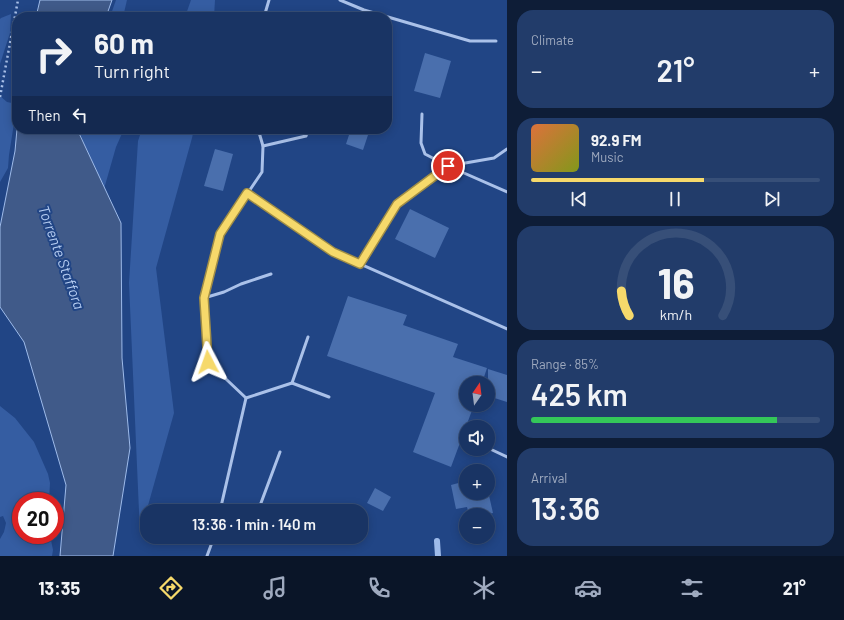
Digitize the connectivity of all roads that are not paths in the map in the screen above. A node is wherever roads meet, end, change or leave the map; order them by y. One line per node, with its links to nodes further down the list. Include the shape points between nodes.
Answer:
1 (269, 0): 3 (lane)
2 (340, 0): 4 (lane)
3 (265, 12)
4 (371, 12)
5 (392, 18): 6 (lane, via 470,41)
6 (496, 41)
7 (422, 114): 12 (lane, via 421,143 425,154)
8 (259, 134): 10 (lane)
9 (307, 134): 10 (lane)
10 (263, 146): 14 (lane, via 262,172)
11 (507, 149): 12 (lane, via 494,158)
12 (448, 166): 13 (lane); 15 (lane, via 397,204)
13 (507, 192)
14 (247, 193): 15 (lane, via 333,252); 17 (lane, via 220,234)
15 (360, 264): 18 (lane)
16 (270, 274): 17 (lane)
17 (204, 298): 22 (lane, via 208,362)
18 (507, 329)
19 (308, 337): 20 (lane)
20 (292, 383): 21 (lane); 22 (lane)
21 (329, 396)
22 (246, 398): 26 (lane)
23 (495, 451): 25 (lane)
24 (280, 452): 27 (lane)
25 (507, 457)
26 (222, 504)
27 (261, 504)
28 (212, 544): 29 (lane)
29 (207, 556)

